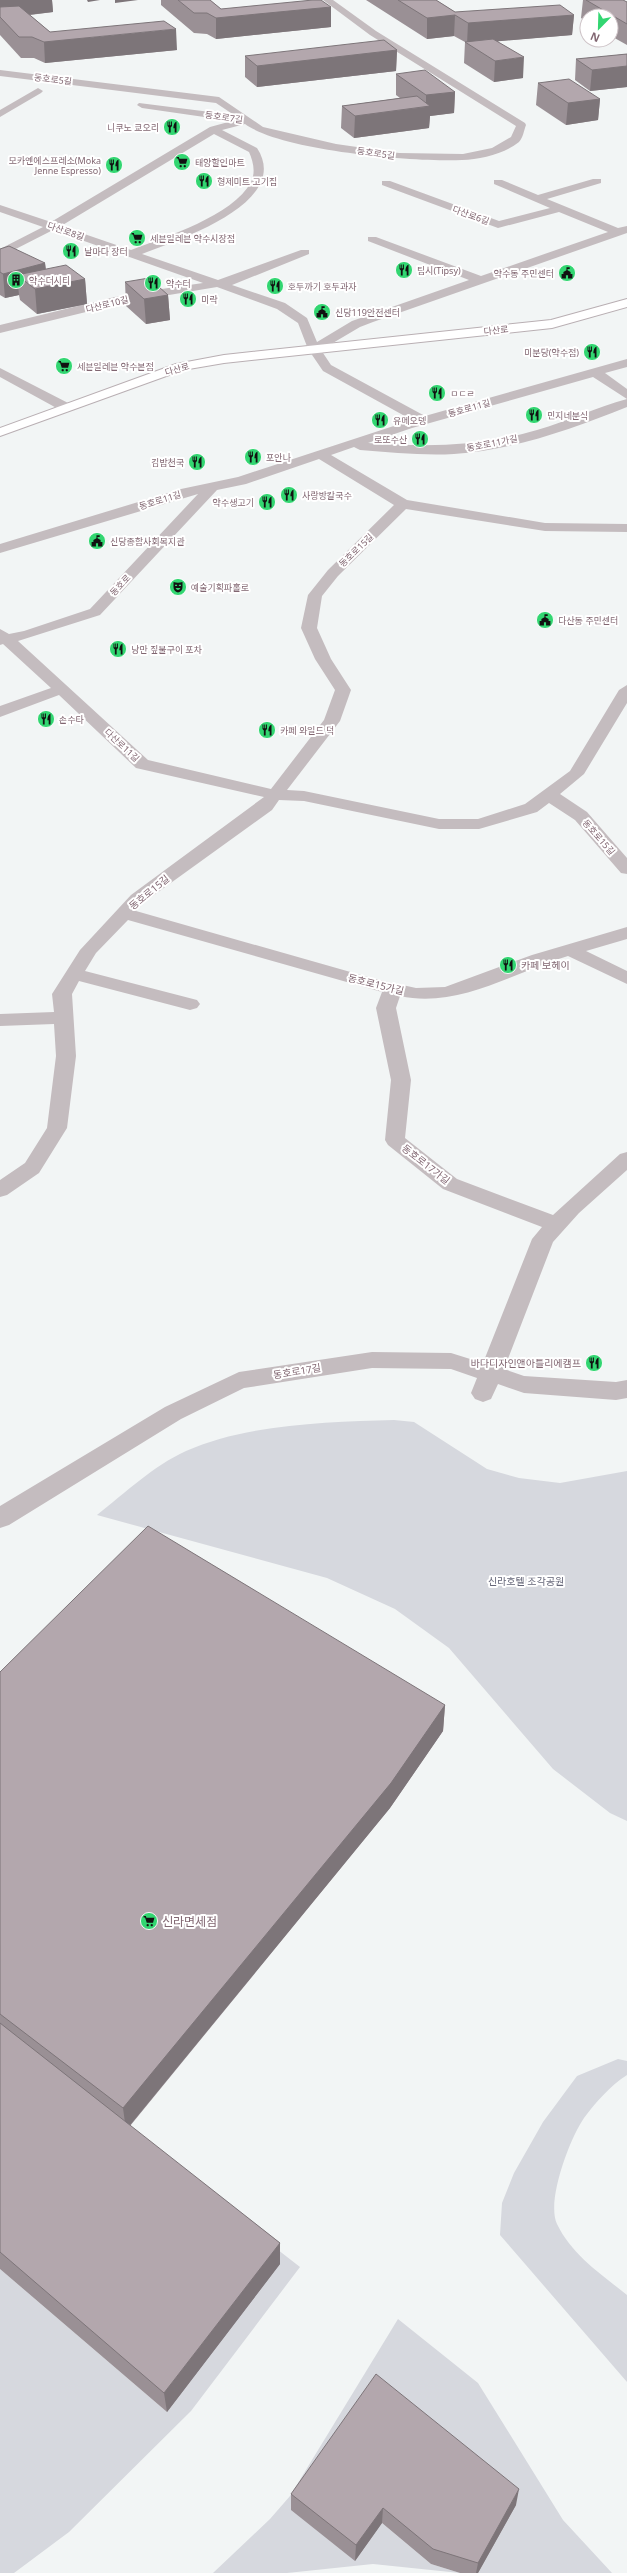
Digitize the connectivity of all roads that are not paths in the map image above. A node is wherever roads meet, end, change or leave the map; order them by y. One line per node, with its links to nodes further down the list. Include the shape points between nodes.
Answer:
1 (327, 0): 6 (street, 동호로5길, via 373,33 521,125 516,139 495,151 463,157 399,156 283,136 259,129)
2 (0, 73): 6 (street, 동호로5길, via 219,100)
3 (23, 89): 5 (street, via 42,92)
4 (131, 104): 6 (street, 동호로7길)
5 (0, 114)
6 (248, 120): 7 (street, 동호로7길)
7 (214, 129): 14 (street, 동호로7길); 19 (street, via 222,136 254,150 259,171 255,184 234,206 213,220)
8 (597, 181): 11 (street)
9 (498, 182): 11 (street)
10 (386, 183): 13 (street, 다산로6길, via 498,225)
11 (535, 199): 13 (street)
12 (0, 208): 14 (street, 다산로8길)
13 (557, 209): 15 (street)
14 (53, 226): 18 (street, 동호로7길); 19 (street, 다산로8길)
15 (622, 231): 20 (street)
16 (372, 239): 20 (street)
17 (305, 252): 21 (street, 다산로8길, via 229,282)
18 (0, 254)
19 (131, 254): 21 (street, 다산로8길)
20 (480, 280): 24 (street, via 356,324)
21 (216, 283): 23 (street, 다산로10길, via 127,298); 24 (street, 다산로8길, via 281,306 303,321)
22 (627, 303): 24 (main road, 다산로, via 552,324)
23 (0, 329)
24 (314, 349): 30 (main road, 다산로, via 224,359 180,367); 31 (street, via 327,368)
25 (627, 363): 27 (street, 동호로11길)
26 (0, 372): 30 (street)
27 (595, 372): 28 (street); 31 (street, 동호로11길)
28 (627, 395)
29 (627, 403): 33 (street, 동호로11가길, via 567,426 492,444 454,450)
30 (66, 408): 32 (main road, 다산로)
31 (424, 421): 33 (street, 동호로11길)
32 (0, 432)
33 (352, 445): 34 (street, 동호로11길)
34 (322, 455): 35 (street, 동호로11길, via 241,481); 36 (street)
35 (213, 486): 38 (street, 동호로11길); 39 (street, 동호로, via 95,612 27,635)
36 (403, 504): 37 (street, via 544,527); 43 (street, 동호로15길, via 333,573 315,595 309,628 323,659 343,690 332,721)
37 (627, 528)
38 (0, 549)
39 (2, 638): 40 (street, 다산로11길)
40 (62, 689): 42 (street); 43 (street, 다산로11길, via 142,764)
41 (627, 690): 44 (street, via 576,774)
42 (0, 712)
43 (276, 794): 44 (street, via 304,796 447,824 479,824 532,808); 46 (street, 동호로15길, via 266,806 137,899)
44 (549, 794): 45 (street, 동호로15길, via 581,816)
45 (627, 869)
46 (124, 913): 49 (street, 동호로15길, via 89,950); 51 (street, 동호로15가길)
47 (627, 933): 48 (street, 동호로15가길)
48 (572, 951): 50 (street); 51 (street, 동호로15가길, via 540,959 447,993 416,994)
49 (74, 974): 52 (street); 53 (street, 동호로15길, via 62,994)
50 (627, 978)
51 (392, 989): 57 (street, 동호로17가길, via 386,1008 401,1080 395,1140 450,1184)
52 (190, 1004)
53 (64, 1018): 54 (street); 56 (street, 동호로15길, via 66,1056 57,1128 32,1168)
54 (0, 1020)
55 (627, 1159): 57 (street)
56 (0, 1190)
57 (556, 1224): 58 (street, via 543,1239)
58 (486, 1383): 59 (street, 동호로17길, via 616,1391); 60 (street, 동호로17길, via 451,1361 372,1360 239,1380 173,1413)
59 (627, 1388)
60 (0, 1518)

